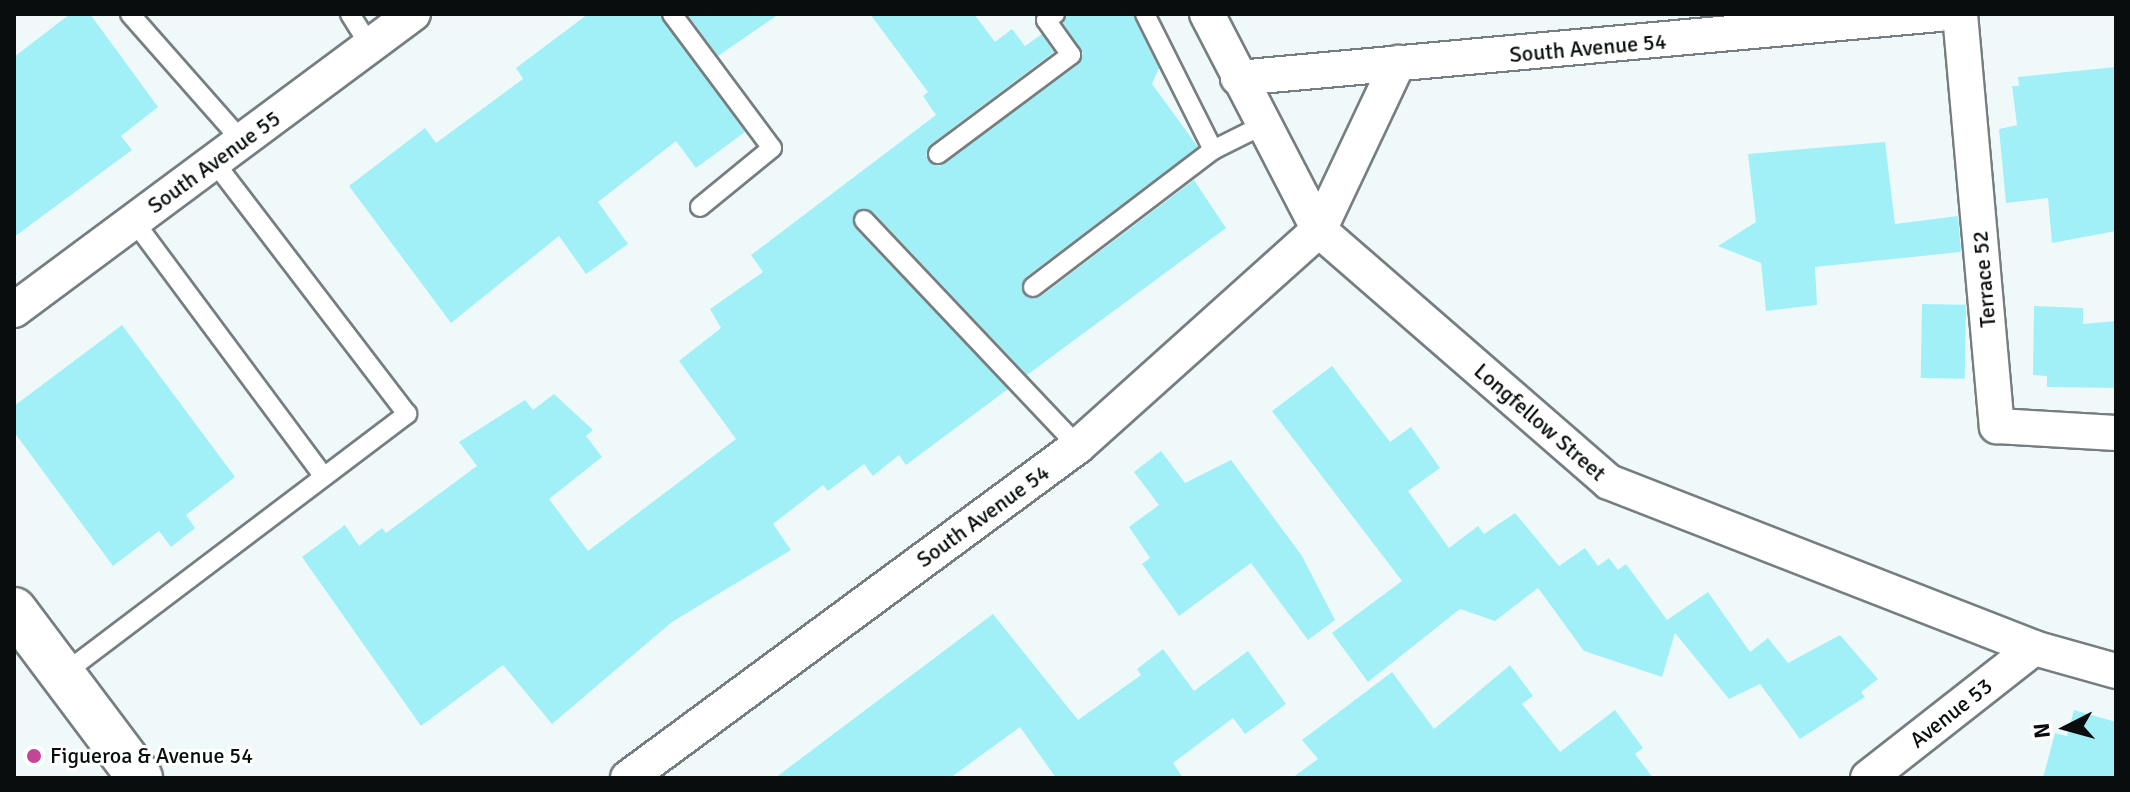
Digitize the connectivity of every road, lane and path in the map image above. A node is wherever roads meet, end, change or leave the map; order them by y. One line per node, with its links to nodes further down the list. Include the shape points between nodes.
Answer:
1 (130, 14): 14 (lane)
2 (350, 14): 10 (lane)
3 (413, 14): 10 (street, South Avenue 55)
4 (672, 14): 18 (lane, via 772,148)
5 (1055, 14): 16 (lane, via 1046,20 1071,55)
6 (1145, 14): 15 (lane)
7 (1207, 14): 12 (street, Longfellow Street)
8 (1938, 14): 11 (street, South Avenue 54)
9 (1960, 14): 24 (street, Terrace 52, via 1997,426)
10 (370, 46): 14 (street, South Avenue 55)
11 (1398, 63): 12 (street, South Avenue 54); 21 (street)
12 (1238, 78): 13 (street, Longfellow Street)
13 (1263, 125): 15 (lane); 21 (street, Longfellow Street)
14 (242, 141): 17 (street, South Avenue 55)
15 (1213, 150): 22 (lane)
16 (938, 154)
17 (214, 162): 20 (street, South Avenue 55); 26 (lane, via 407,414)
18 (700, 207)
19 (864, 220): 25 (lane)
20 (134, 221): 23 (street, South Avenue 55); 26 (lane)
21 (1319, 230): 25 (street, South Avenue 54); 28 (street, Longfellow Street, via 1609,482)
22 (1033, 287)
23 (14, 310)
24 (2116, 433)
25 (1078, 446): 32 (street, South Avenue 54)
26 (322, 474): 30 (lane)
27 (14, 610): 30 (main road)
28 (2034, 648): 29 (street, Longfellow Street); 33 (street, Avenue 53)
29 (2116, 671)
30 (62, 675): 31 (main road)
31 (140, 778)
32 (628, 778)
33 (1868, 778)

